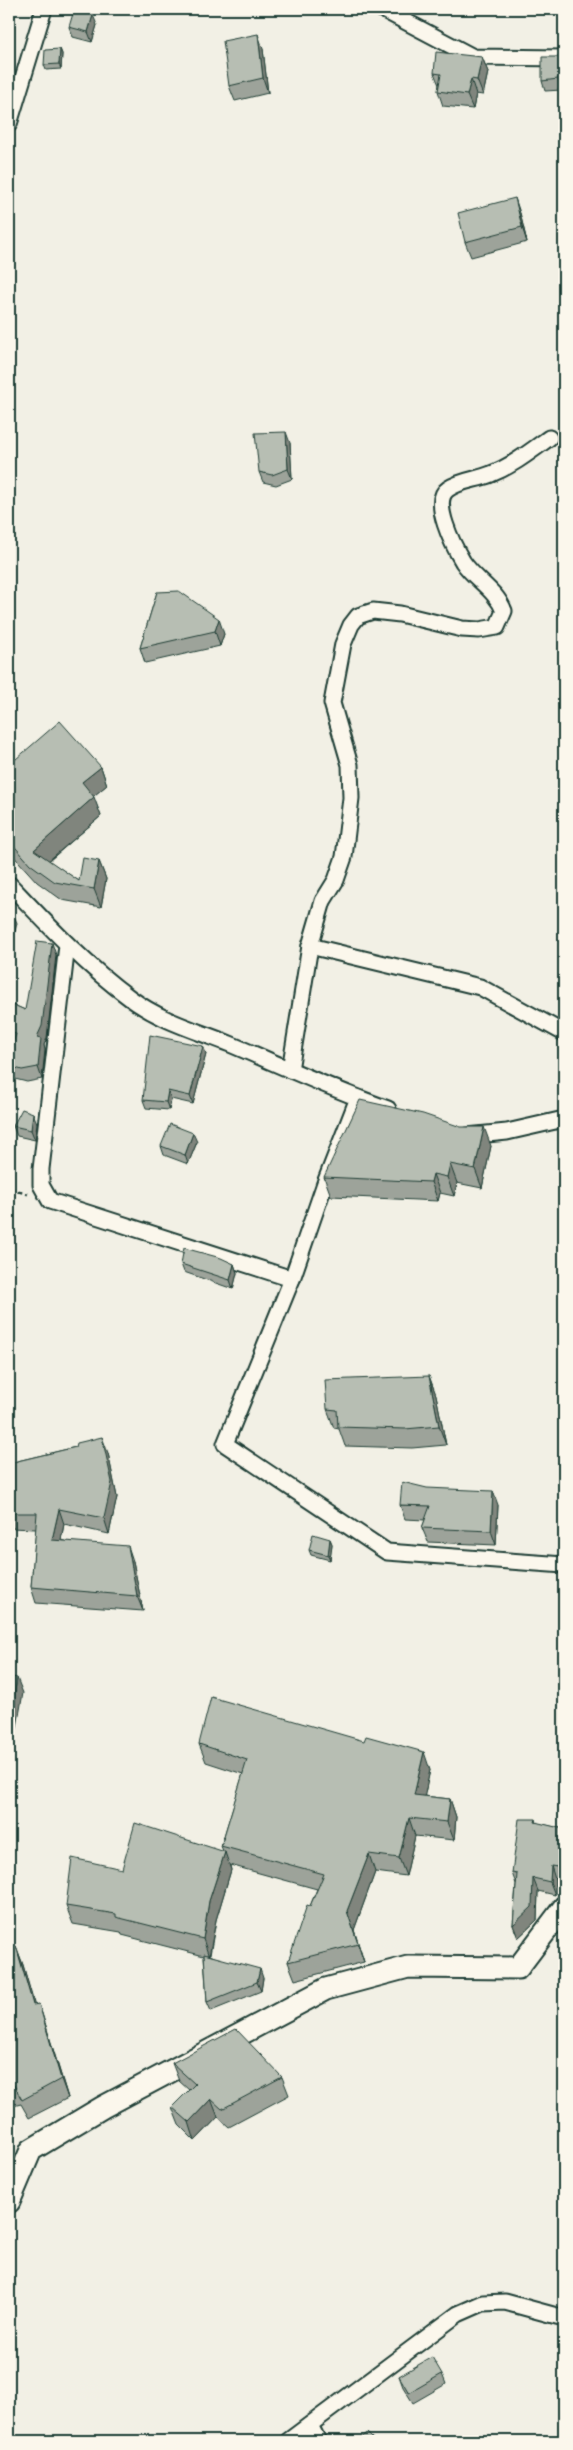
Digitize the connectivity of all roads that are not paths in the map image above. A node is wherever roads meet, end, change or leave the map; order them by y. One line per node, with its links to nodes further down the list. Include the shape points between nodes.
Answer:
1 (44, 9): 4 (street)
2 (382, 9): 3 (street, via 473,57)
3 (564, 58)
4 (9, 124)
5 (549, 438): 8 (street, via 492,474 456,484 441,498 454,548 465,565 501,602 504,611 497,627 462,629 374,611 358,616 343,644 332,703 350,765 351,798 344,856 336,880 323,901)
6 (9, 884): 7 (street)
7 (67, 945): 10 (street, via 130,998 156,1015); 15 (street, via 43,1135 41,1185 44,1193 50,1201)
8 (310, 946): 9 (street, via 480,987); 10 (street)
9 (564, 1033)
10 (290, 1070): 11 (street)
11 (358, 1098): 12 (street); 15 (street)
12 (405, 1115)
13 (564, 1119): 14 (street, via 470,1137)
14 (452, 1131)
15 (292, 1279): 16 (street, via 225,1444 388,1552)
16 (564, 1565)
17 (564, 1907): 18 (street, via 518,1968 408,1967 326,1989 103,2107 31,2150)
18 (9, 2202)
19 (564, 2318): 20 (street, via 505,2302 483,2303 458,2314)
20 (310, 2425): 21 (street); 22 (street)
21 (288, 2441)
22 (318, 2441)

